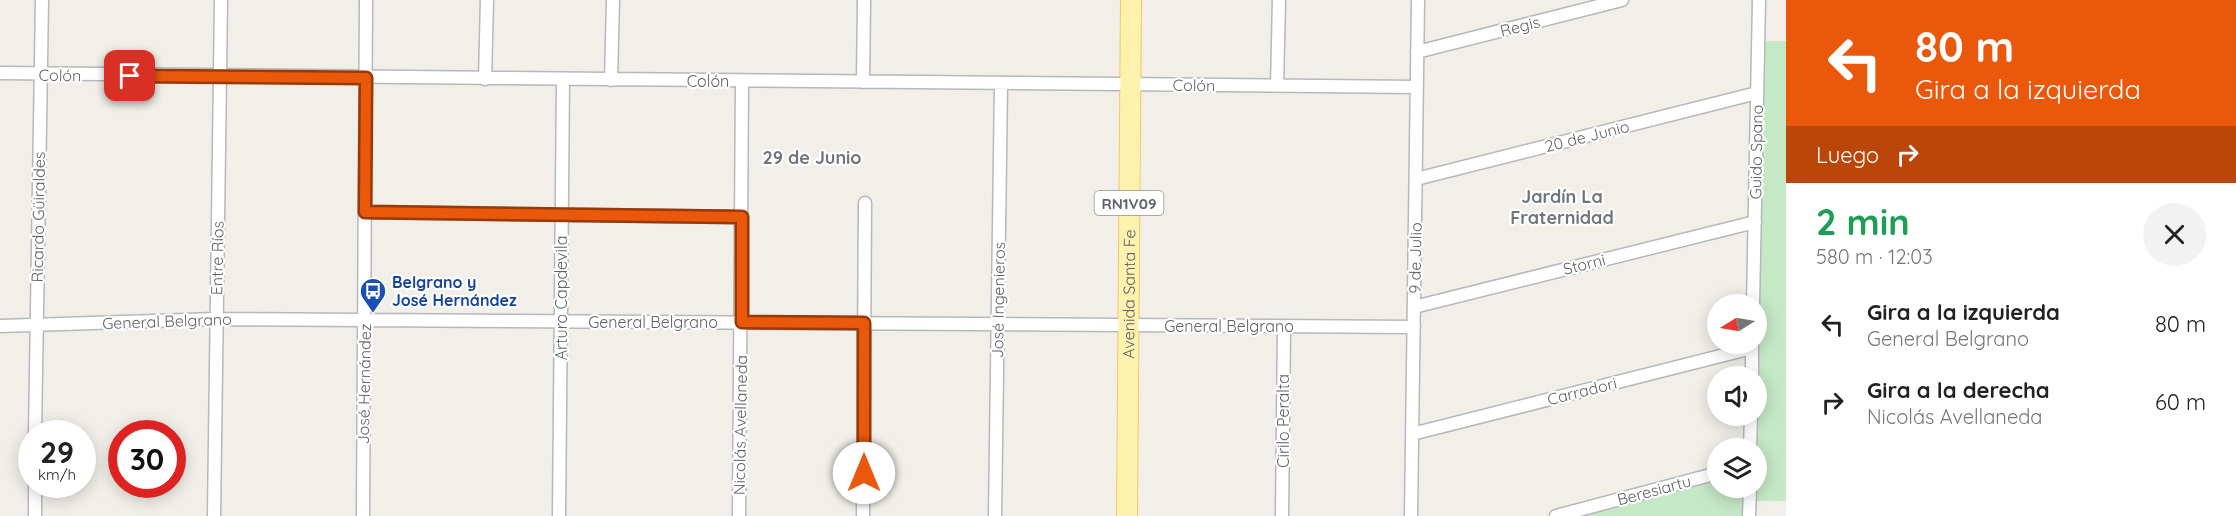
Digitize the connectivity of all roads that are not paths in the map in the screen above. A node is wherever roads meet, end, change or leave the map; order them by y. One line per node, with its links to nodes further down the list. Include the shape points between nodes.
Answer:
1 (42, 0): 14 (street, Ricardo Güiraldes)
2 (221, 0): 15 (street, Entre Ríos)
3 (366, 0): 16 (street, José Hernández)
4 (487, 0): 17 (street)
5 (613, 0): 19 (street)
6 (864, 0): 21 (street)
7 (1131, 0): 23 (main road, Avenida Santa Fe / RN1V09)
8 (1279, 0): 24 (street)
9 (1418, 0): 12 (street, 9 de Julio)
10 (1622, 0): 12 (street, Regis)
11 (1759, 0): 26 (street, Guido Spano)
12 (1417, 52): 25 (street, 9 de Julio)
13 (0, 74): 14 (street, Colón)
14 (41, 75): 15 (street, Colón); 43 (street, Ricardo Güiraldes)
15 (220, 77): 16 (street, Colón); 35 (street, Entre Ríos)
16 (366, 78): 17 (street, Colón); 29 (street, José Hernández)
17 (485, 79): 18 (street, Colón)
18 (563, 80): 19 (street, Colón); 30 (street, Arturo Capdevila)
19 (611, 80): 20 (street, Colón)
20 (742, 81): 21 (street, Colón); 31 (street, Nicolás Avellaneda)
21 (863, 82): 22 (street, Colón)
22 (1001, 84): 23 (street, Colón); 40 (street, José Ingenieros)
23 (1131, 85): 24 (street, Colón); 41 (main road, Avenida Santa Fe / RN1V09)
24 (1277, 86): 25 (street, Colón)
25 (1417, 87): 27 (street, 9 de Julio)
26 (1757, 93): 27 (street, 20 de Junio); 32 (street, Guido Spano)
27 (1416, 179): 34 (street, 9 de Julio)
28 (865, 203): 39 (street)
29 (365, 212): 30 (street); 36 (street, José Hernández)
30 (561, 215): 31 (street); 37 (street, Arturo Capdevila)
31 (742, 217): 38 (street, Nicolás Avellaneda)
32 (1755, 222): 33 (street, Guido Spano); 34 (street, Storni)
33 (1753, 294)
34 (1414, 307): 45 (street, 9 de Julio)
35 (216, 319): 36 (street, General Belgrano); 43 (street, General Belgrano); 53 (street, Entre Ríos)
36 (365, 320): 37 (street, General Belgrano); 54 (street, José Hernández)
37 (560, 321): 38 (street, General Belgrano); 55 (street, Arturo Capdevila)
38 (742, 322): 39 (street, General Belgrano); 56 (street, Nicolás Avellaneda)
39 (864, 323): 40 (street, General Belgrano); 57 (street)
40 (997, 324): 41 (street, General Belgrano); 58 (street, José Ingenieros)
41 (1128, 325): 44 (street, General Belgrano); 59 (main road, Avenida Santa Fe / RN1V09)
42 (0, 326): 43 (street, General Belgrano)
43 (36, 326): 47 (street, Ricardo Güiraldes)
44 (1284, 326): 45 (street, General Belgrano); 60 (street, Cirilo Peralta)
45 (1414, 327): 48 (street, 9 de Julio)
46 (1721, 354): 48 (street, Carradori)
47 (35, 420)
48 (1412, 434): 61 (street, 9 de Julio)
49 (1707, 476): 62 (street, Beresiartu)
50 (35, 498): 52 (street)
51 (1750, 498): 63 (street)
52 (35, 516)
53 (214, 516)
54 (363, 516)
55 (559, 516)
56 (739, 516)
57 (863, 516)
58 (995, 516)
59 (1127, 516)
60 (1282, 516)
61 (1411, 516)
62 (1556, 516)
63 (1749, 516)

